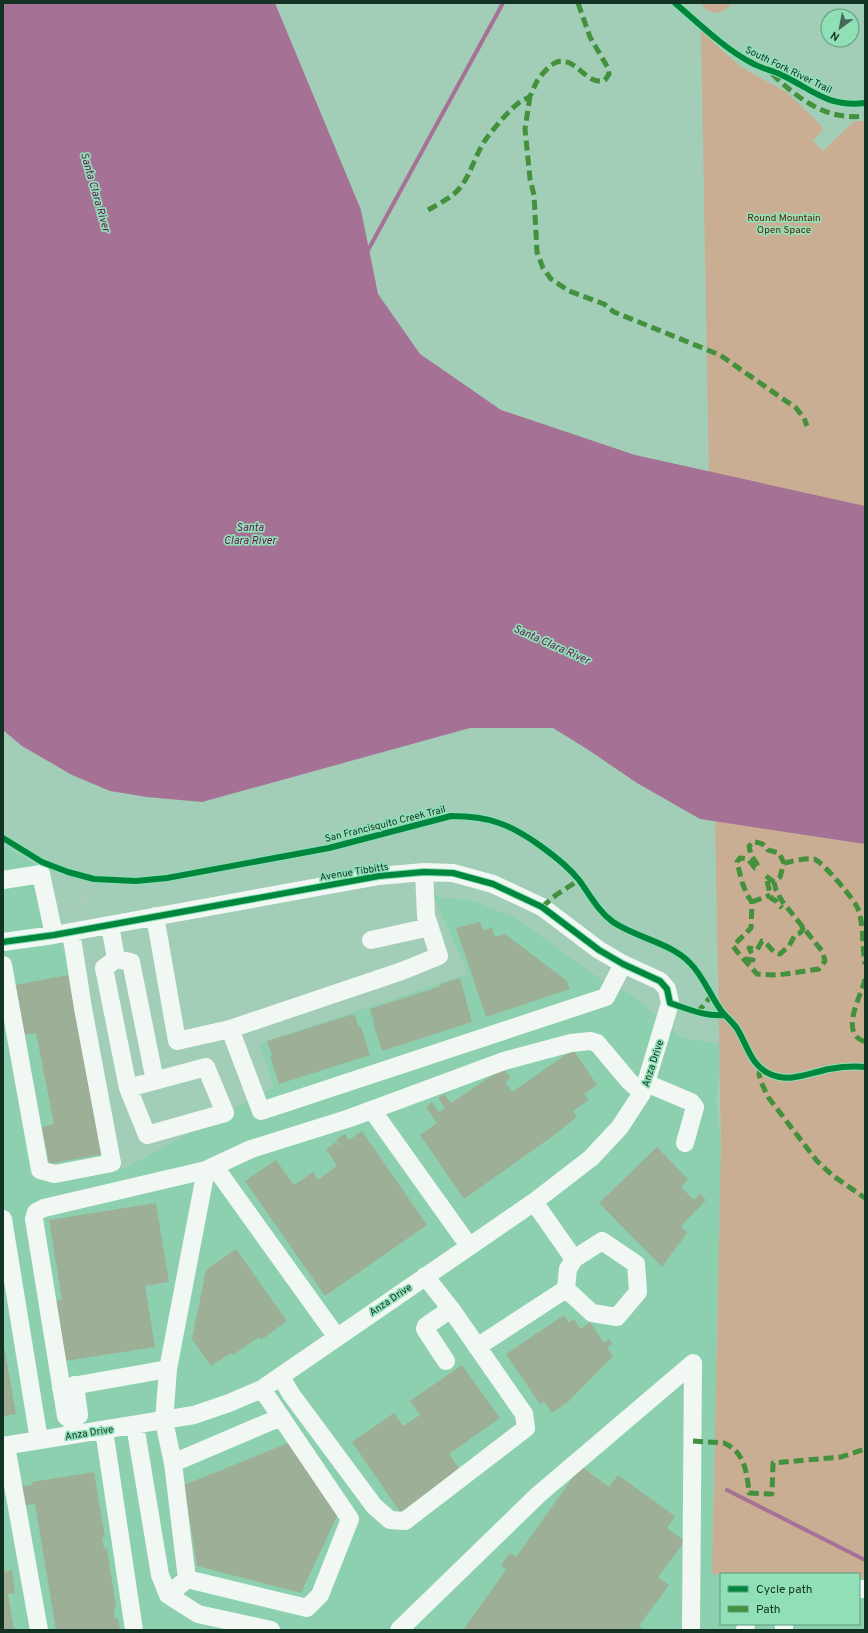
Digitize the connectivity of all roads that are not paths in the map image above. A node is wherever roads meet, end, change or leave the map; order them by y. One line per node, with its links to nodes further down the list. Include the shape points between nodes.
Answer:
1 (424, 872): 3 (street, Avenue Tibbitts, via 379,876); 5 (street, via 426,916); 11 (street, Avenue Tibbitts, via 453,874 500,887 542,907 599,950)
2 (3, 880): 6 (street, via 41,874 50,914)
3 (155, 916): 4 (street, Avenue Tibbitts); 13 (street, via 177,1040)
4 (110, 925): 6 (street, Avenue Tibbitts); 9 (street)
5 (430, 927): 7 (street); 13 (street, via 439,956)
6 (63, 933): 8 (street, Avenue Tibbitts); 10 (street, via 86,1022 112,1163 55,1174 40,1170)
7 (371, 940)
8 (3, 942)
9 (116, 959): 14 (street, via 131,962); 15 (street, via 104,968)
10 (3, 964)
11 (623, 964): 12 (street, Avenue Tibbitts, via 660,981 667,989); 13 (street, via 606,997 261,1111)
12 (670, 1003): 16 (street, Anza Drive)
13 (230, 1029)
14 (155, 1081): 15 (street); 15 (street, via 206,1067 225,1113 147,1135)
15 (128, 1088)
16 (644, 1088): 17 (street, via 629,1081 597,1043 590,1041 571,1043 504,1061); 18 (street, via 691,1102 695,1107); 20 (street, Anza Drive, via 620,1127 591,1158)
17 (372, 1110): 19 (street, via 251,1148); 22 (street)
18 (685, 1143)
19 (210, 1168): 27 (street); 30 (street); 32 (street, via 51,1206 36,1212 34,1218)
20 (534, 1202): 22 (street, Anza Drive); 23 (street)
21 (3, 1219): 39 (street)
22 (469, 1246): 24 (street, Anza Drive)
23 (574, 1259): 25 (street, via 568,1269); 25 (street, via 602,1241 636,1264 638,1292 617,1317 592,1313)
24 (425, 1276): 26 (street); 27 (street, Anza Drive)
25 (566, 1289): 28 (street)
26 (451, 1309): 28 (street); 29 (street, via 425,1329)
27 (336, 1336): 31 (street, Anza Drive)
28 (477, 1347): 31 (street, via 524,1414 526,1428 405,1521 390,1520 374,1506)
29 (446, 1361)
30 (168, 1369): 32 (street); 35 (street)
31 (280, 1377): 33 (street, Anza Drive)
32 (68, 1386): 37 (street, via 66,1416)
33 (262, 1389): 34 (street); 35 (street, Anza Drive, via 194,1415)
34 (281, 1417): 41 (street); 43 (street, via 350,1519 320,1595 307,1608)
35 (164, 1421): 36 (street, Anza Drive); 41 (street)
36 (134, 1425): 38 (street, Anza Drive); 44 (street, via 160,1576)
37 (73, 1428): 38 (street, Anza Drive); 39 (street, Anza Drive)
38 (104, 1430): 46 (street)
39 (39, 1440): 40 (street, Anza Drive)
40 (5, 1446): 42 (street)
41 (173, 1463): 43 (street)
42 (8, 1488): 45 (street)
43 (187, 1579): 44 (street)
44 (168, 1595): 47 (street, via 198,1614)
45 (39, 1630)
46 (134, 1630)
47 (271, 1630)
48 (399, 1630): 49 (street, via 538,1495 693,1363)
49 (691, 1630)

